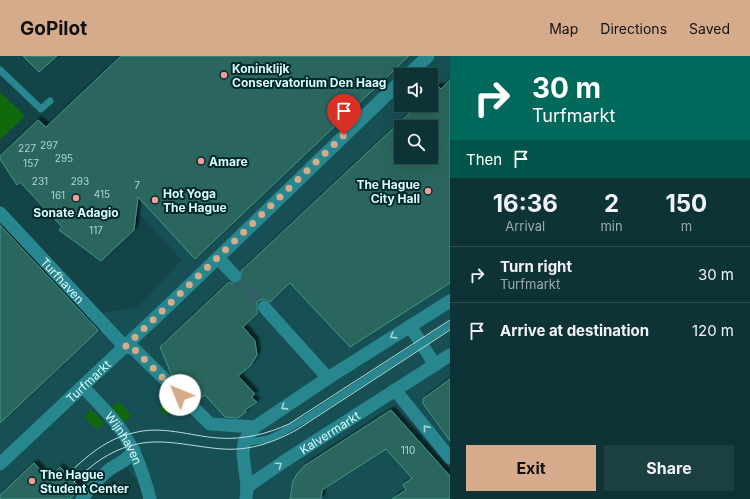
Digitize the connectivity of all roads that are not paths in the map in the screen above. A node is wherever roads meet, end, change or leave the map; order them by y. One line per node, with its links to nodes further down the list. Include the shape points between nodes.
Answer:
1 (428, 56): 2 (street)
2 (415, 68)
3 (0, 70): 5 (lane, via 41,109)
4 (394, 88): 7 (street, Turfmarkt)
5 (50, 101)
6 (0, 213): 14 (street, Turfhaven)
7 (218, 258): 8 (street); 14 (street, Turfmarkt)
8 (235, 276)
9 (450, 301): 11 (street)
10 (264, 307): 17 (street)
11 (410, 326): 13 (street); 17 (street, one-way to 17)
12 (450, 326): 13 (lane, Kalvermarkt)
13 (421, 344): 16 (street); 21 (lane, Kalvermarkt, via 279,434 268,439)
14 (125, 347): 18 (street, Turfmarkt); 20 (street, via 134,349 210,424)
15 (450, 355): 16 (street, Kalvermarkt)
16 (435, 365): 19 (street, Kalvermarkt)
17 (328, 378): 20 (street, one-way to 20)
18 (83, 387): 22 (street, Wijnhaven, via 116,423); 24 (street, Turfmarkt)
19 (395, 390): 23 (street, one-way to 19); 25 (street, Kalvermarkt, one-way to 19, via 283,462)
20 (255, 427): 21 (street)
21 (244, 443): 25 (street, Kalvermarkt)
22 (134, 450): 26 (street, via 130,457 99,479); 27 (street, Wijnhaven, via 145,477)
23 (450, 458)
24 (0, 464)
25 (246, 493)
26 (82, 499)
27 (150, 499)

